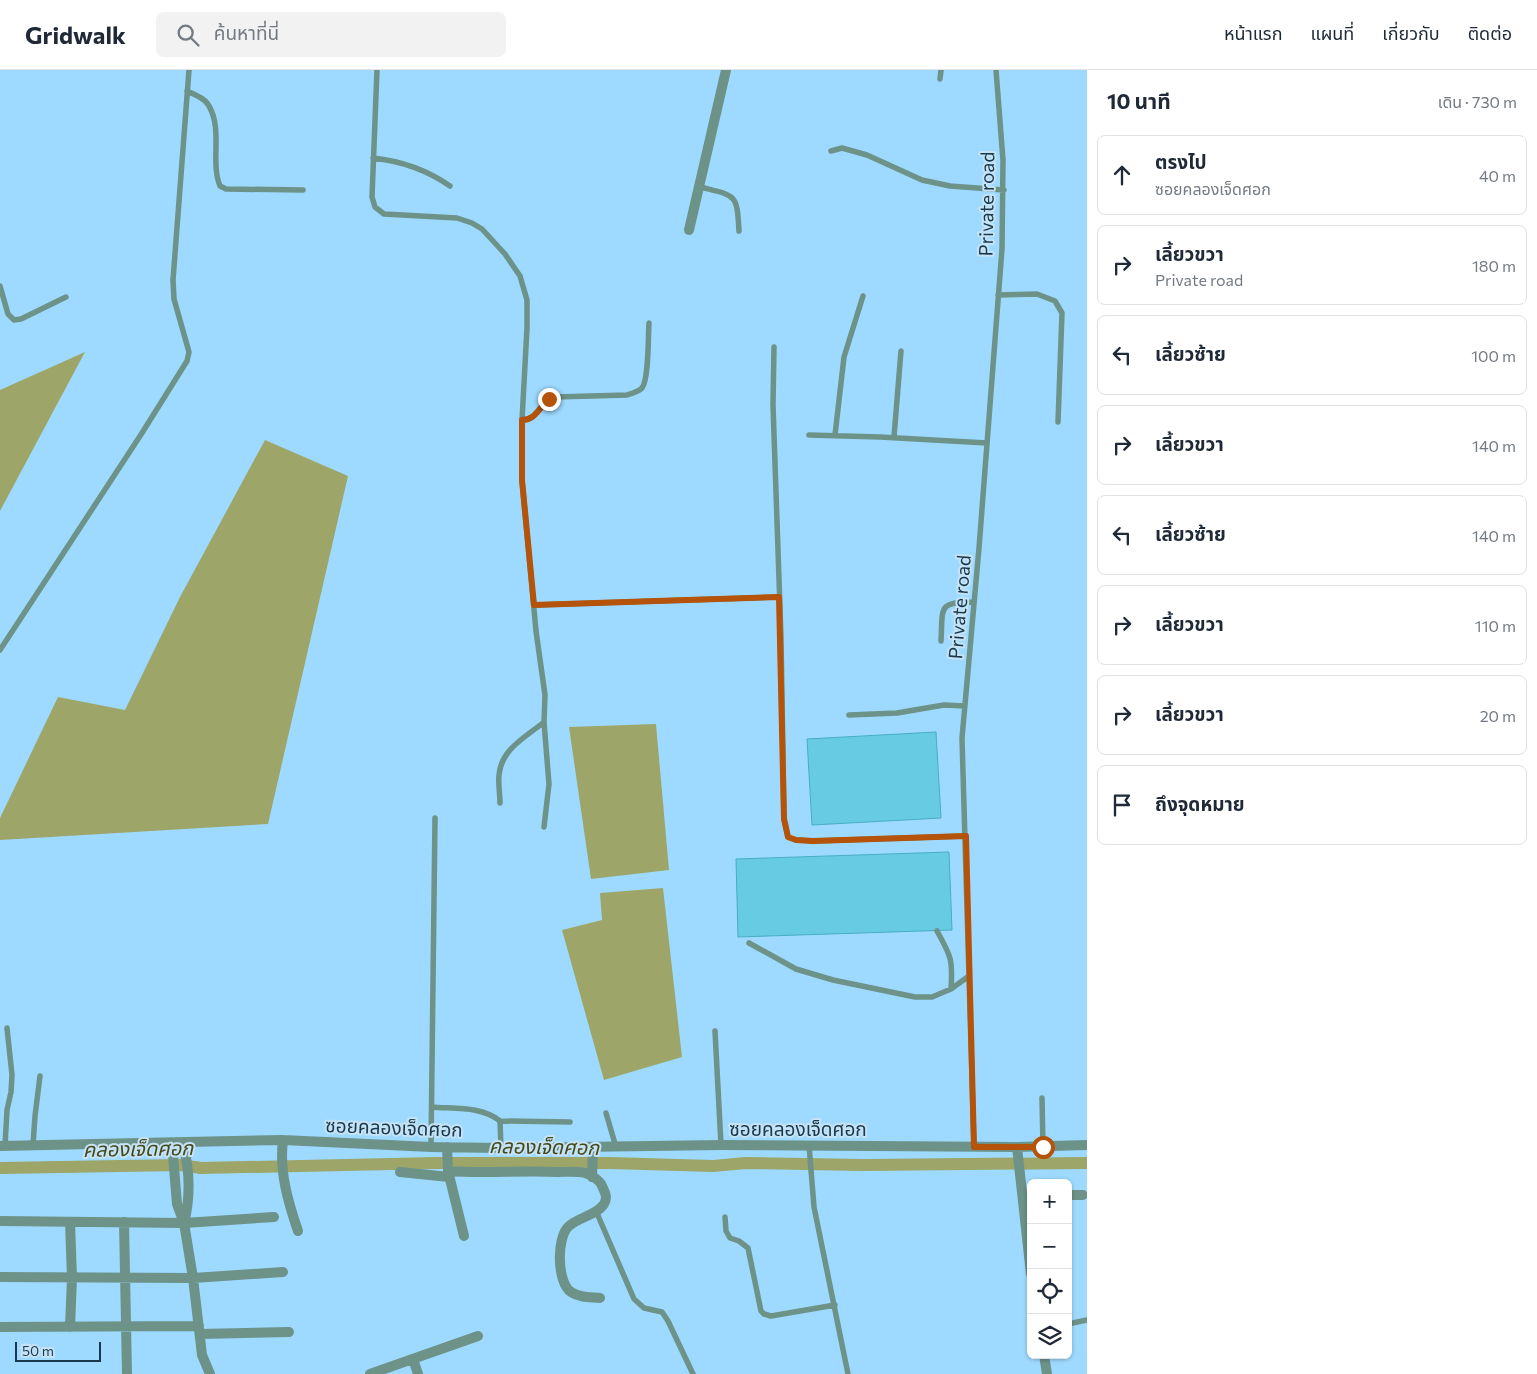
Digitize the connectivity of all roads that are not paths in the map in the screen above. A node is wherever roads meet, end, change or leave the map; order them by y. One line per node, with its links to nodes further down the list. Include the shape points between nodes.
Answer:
1 (189, 70): 7 (lane)
2 (377, 70): 9 (lane)
3 (726, 70): 11 (street)
4 (941, 70): 6 (lane)
5 (996, 70): 13 (lane, Private road)
6 (940, 79)
7 (188, 91): 12 (lane, via 202,98 213,117 216,177 220,186 226,189); 33 (lane, via 173,280 174,299 189,352 187,361)
8 (831, 151): 13 (lane, via 842,148 867,155 922,180 950,186)
9 (373, 158): 10 (lane, via 421,170); 23 (lane, via 372,197 376,208 384,214 456,218 472,223 505,254 520,276 527,300)
10 (450, 186)
11 (700, 187): 14 (street); 15 (lane, via 733,198 738,207)
12 (304, 190)
13 (1004, 190): 17 (lane, Private road)
14 (689, 230)
15 (739, 231)
16 (0, 286): 19 (lane, via 8,314 14,320)
17 (998, 295): 24 (lane, via 1037,294 1055,301 1062,313); 28 (lane, Private road)
18 (863, 296): 25 (lane, via 844,357)
19 (66, 297)
20 (649, 324): 23 (lane, via 647,372 643,387 638,392 555,397 544,403 534,417)
21 (774, 347): 29 (lane)
22 (901, 351): 27 (lane)
23 (522, 420): 31 (lane, via 522,480)
24 (1058, 422)
25 (835, 435): 26 (lane); 27 (lane)
26 (808, 436)
27 (894, 438): 28 (lane)
28 (987, 443): 30 (lane, Private road)
29 (779, 597): 31 (lane); 40 (lane, via 784,819 788,837 813,841)
30 (974, 602): 32 (lane, via 946,605 942,613); 34 (lane, Private road)
31 (534, 605): 36 (lane, via 545,695)
32 (941, 641)
33 (0, 650)
34 (965, 706): 35 (lane, via 944,705); 40 (lane, Private road, via 962,738)
35 (849, 716)
36 (544, 722): 37 (lane, via 508,750 502,760); 39 (lane, via 550,784)
37 (500, 803)
38 (435, 818): 49 (lane)
39 (544, 827)
40 (966, 836): 43 (lane, Private road)
41 (937, 931): 44 (lane, via 953,966)
42 (749, 944): 44 (lane, via 796,969 833,980 915,997 932,997)
43 (969, 976): 44 (lane); 63 (lane, Private road)
44 (951, 989)
45 (8, 1028): 53 (lane, via 12,1075)
46 (715, 1031): 57 (lane)
47 (40, 1076): 56 (lane)
48 (1042, 1098): 64 (lane)
49 (432, 1107): 51 (lane, via 480,1110); 61 (lane)
50 (606, 1113): 62 (lane)
51 (500, 1121): 52 (lane); 66 (lane)
52 (570, 1122)
53 (3, 1126): 60 (lane)
54 (283, 1140): 61 (street, ซอยคลองเจ็ดศอก); 65 (street, ซอยคลองเจ็ดศอก); 82 (street, via 284,1184)
55 (172, 1143): 56 (street, ซอยคลองเจ็ดศอก); 65 (street, ซอยคลองเจ็ดศอก); 81 (street, via 176,1204)
56 (33, 1145): 60 (street, ซอยคลองเจ็ดศอก)
57 (722, 1145): 58 (street, ซอยคลองเจ็ดศอก); 62 (street, ซอยคลองเจ็ดศอก)
58 (808, 1145): 63 (street, ซอยคลองเจ็ดศอก); 91 (lane, via 814,1208)
59 (1087, 1145): 64 (street, ซอยคลองเจ็ดศอก)
60 (3, 1146)
61 (431, 1147): 69 (street, ซอยคลองเจ็ดศอก)
62 (616, 1147): 67 (street, ซอยคลองเจ็ดศอก)
63 (974, 1147): 68 (street, ซอยคลองเจ็ดศอก)
64 (1043, 1147): 68 (street, ซอยคลองเจ็ดศอก)
65 (185, 1148): 81 (street, via 189,1204)
66 (501, 1148): 67 (street, ซอยคลองเจ็ดศอก); 69 (street, ซอยคลองเจ็ดศอก)
67 (593, 1148): 71 (street)
68 (1018, 1151): 74 (street)
69 (448, 1164): 70 (street); 71 (street, via 487,1173); 83 (street)
70 (400, 1172)
71 (592, 1173): 75 (street, via 606,1196 605,1204)
72 (1072, 1195): 73 (street)
73 (1082, 1195)
74 (1026, 1197): 84 (street)
75 (596, 1211): 90 (street, via 568,1226 559,1254 569,1291 580,1297); 106 (lane, via 634,1299 644,1308 662,1312)
76 (274, 1217): 81 (street)
77 (725, 1217): 91 (lane, via 730,1238 748,1248 764,1314 771,1316)
78 (0, 1222): 79 (street)
79 (70, 1222): 80 (street); 87 (street)
80 (124, 1222): 81 (street); 88 (street)
81 (184, 1224): 89 (street)
82 (298, 1231)
83 (464, 1236)
84 (1031, 1269)
85 (283, 1272): 89 (street)
86 (0, 1277): 87 (street)
87 (72, 1278): 88 (street); 94 (street)
88 (125, 1278): 89 (street); 95 (street)
89 (193, 1278): 97 (street)
90 (600, 1298)
91 (835, 1306): 107 (lane)
92 (1087, 1320): 93 (lane)
93 (1072, 1323)
94 (70, 1327): 95 (street); 96 (street)
95 (125, 1327): 97 (street); 102 (street)
96 (0, 1328)
97 (199, 1330): 98 (street); 103 (street, via 202,1355)
98 (288, 1332)
99 (478, 1336): 100 (street)
100 (413, 1359): 104 (street); 105 (street)
101 (1045, 1359): 108 (street)
102 (127, 1374)
103 (210, 1374)
104 (370, 1374)
105 (418, 1374)
106 (694, 1374)
107 (848, 1374)
108 (1047, 1374)

